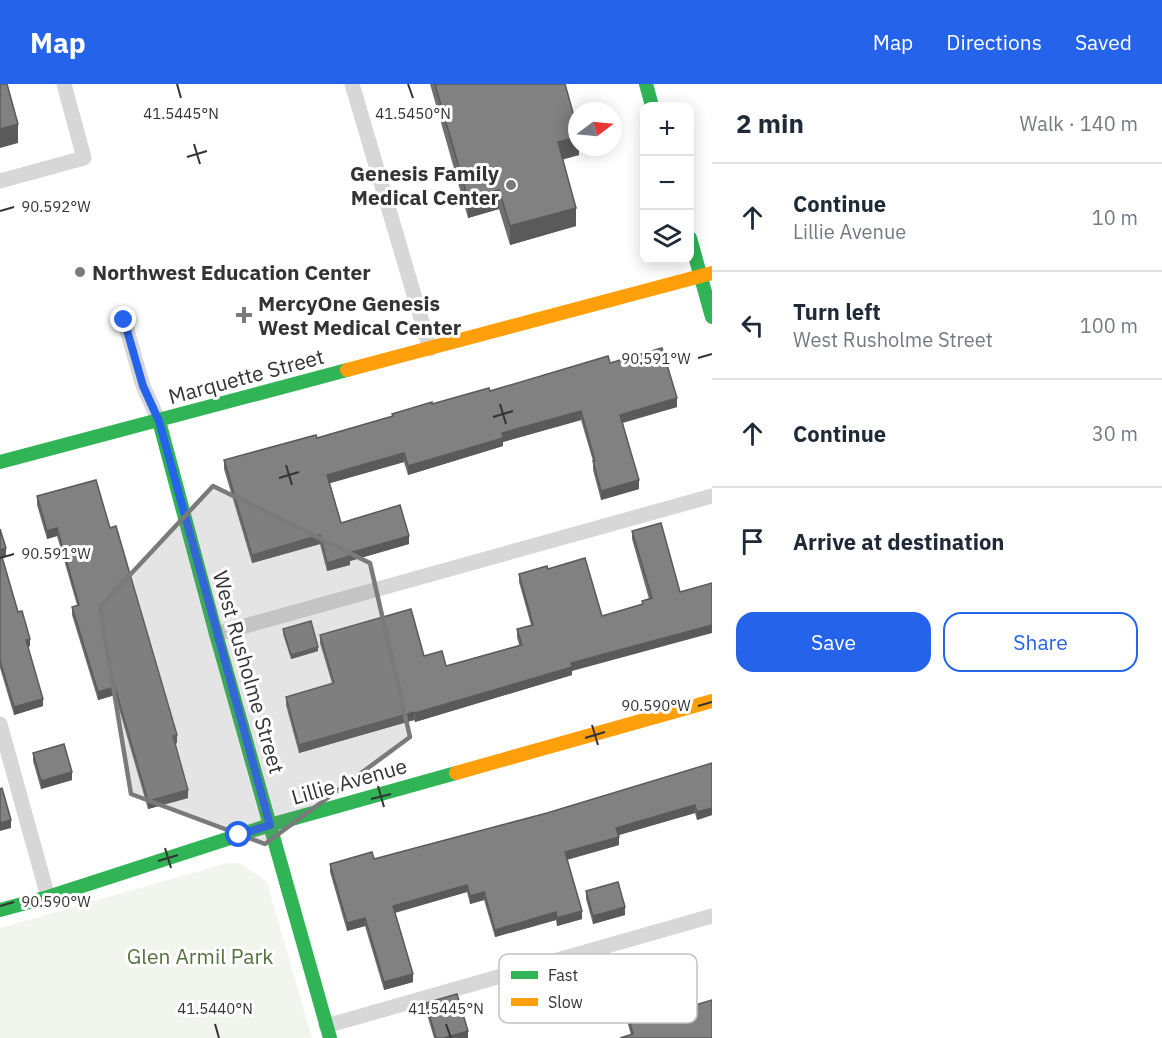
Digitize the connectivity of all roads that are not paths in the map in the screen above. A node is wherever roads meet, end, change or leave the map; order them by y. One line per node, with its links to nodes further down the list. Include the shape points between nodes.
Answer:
1 (64, 84): 5 (lane, via 84,158)
2 (352, 84): 10 (lane)
3 (646, 84): 4 (street)
4 (651, 102)
5 (0, 181)
6 (694, 247): 7 (street)
7 (706, 275): 8 (street); 10 (street, Marquette Street)
8 (712, 317)
9 (124, 320): 11 (lane, via 143,386)
10 (430, 349): 11 (street, Marquette Street)
11 (159, 421): 12 (street, Marquette Street); 14 (street, West Rusholme Street)
12 (0, 462)
13 (712, 496): 14 (lane)
14 (216, 634): 17 (street, West Rusholme Street)
15 (712, 701): 17 (street, Lillie Avenue)
16 (0, 724): 18 (lane)
17 (270, 825): 18 (street, Lillie Avenue); 23 (street, West Rusholme Street)
18 (48, 897): 19 (street, Lillie Avenue)
19 (0, 910)
20 (712, 916): 21 (lane)
21 (586, 954)
22 (499, 980): 23 (lane)
23 (328, 1032)

